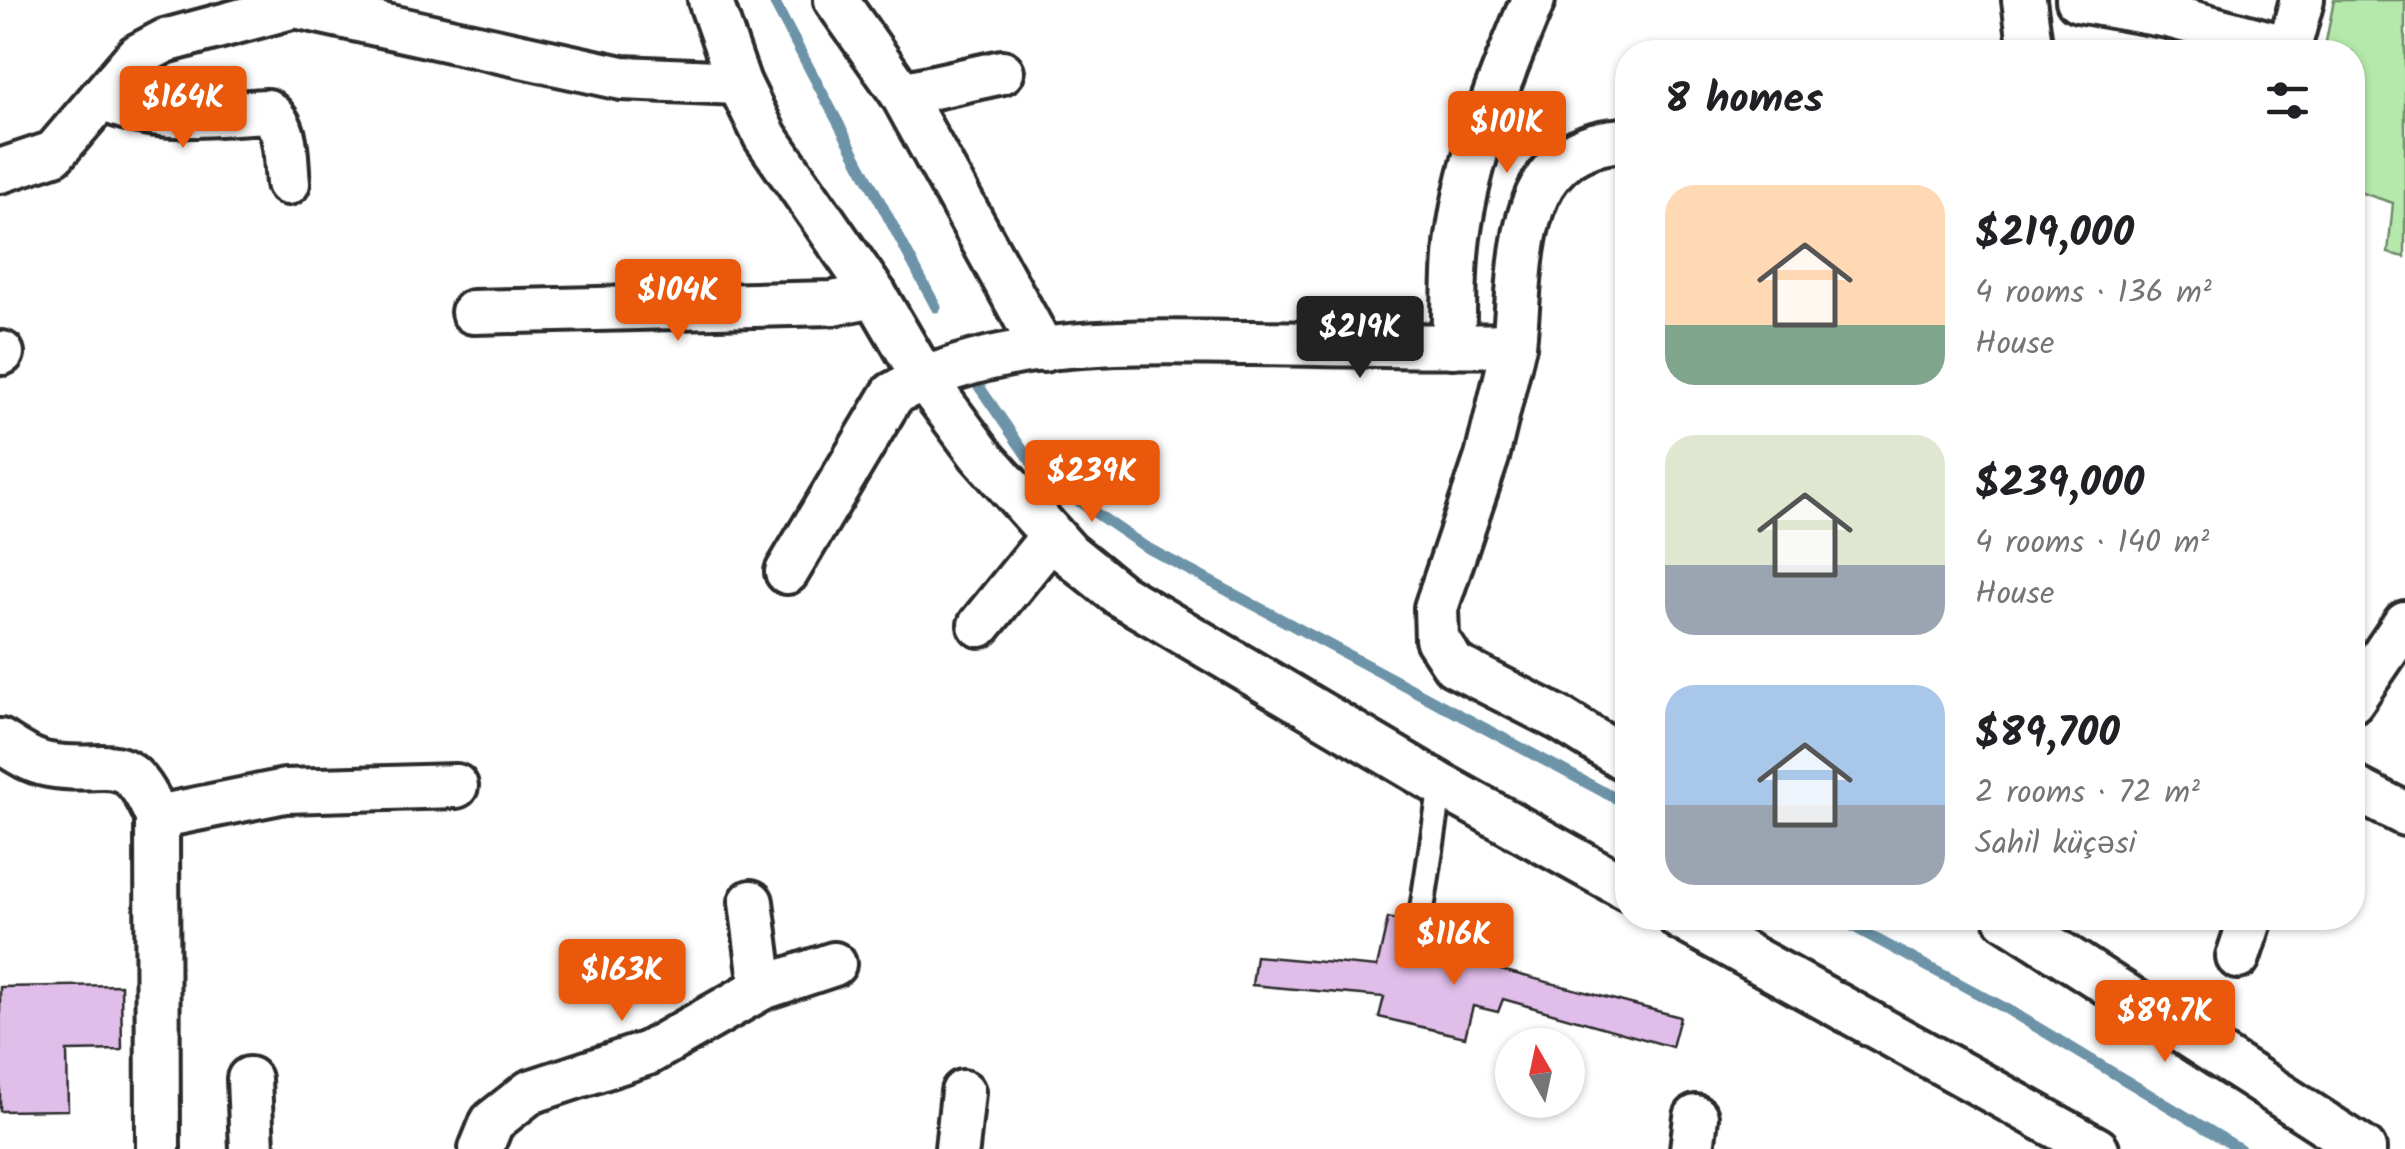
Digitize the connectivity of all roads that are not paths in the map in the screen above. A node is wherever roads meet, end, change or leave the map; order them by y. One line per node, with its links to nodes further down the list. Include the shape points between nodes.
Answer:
1 (710, 0): 11 (street)
2 (836, 0): 12 (street)
3 (2024, 0): 7 (street)
4 (2078, 0): 8 (street)
5 (2302, 0): 9 (street)
6 (1525, 2): 20 (street, via 1463,203)
7 (2029, 40)
8 (2253, 40)
9 (2292, 40)
10 (1002, 72): 12 (street)
11 (739, 83): 13 (street, via 622,78 295,6 166,41 137,56); 17 (street, via 766,136)
12 (902, 94): 21 (street)
13 (101, 98): 15 (street, via 54,153); 16 (street, via 152,116 266,111 283,133)
14 (1615, 142): 19 (street, via 1586,146 1557,163 1540,185 1528,212)
15 (0, 171)
16 (288, 183)
17 (875, 295): 18 (street, via 833,303); 22 (street)
18 (473, 312)
19 (1514, 345): 20 (street); 29 (street, via 1487,456 1436,608 1437,639 1454,665)
20 (1454, 346): 21 (street, via 1119,342)
21 (1043, 350): 22 (street)
22 (923, 377): 23 (street); 24 (street, via 893,394)
23 (1052, 536): 26 (street); 30 (street, via 1120,595)
24 (787, 572)
25 (2405, 623): 27 (street)
26 (980, 624)
27 (2365, 682)
28 (0, 741): 34 (street, via 52,766 126,770 145,790)
29 (1615, 753)
30 (1441, 785): 35 (street); 37 (lane)
31 (456, 786): 34 (street, via 285,791)
32 (2365, 794): 33 (street)
33 (2405, 814)
34 (156, 818): 44 (street)
35 (1615, 882)
36 (752, 902): 41 (street)
37 (1422, 909)
38 (1702, 930): 48 (street)
39 (2025, 930): 49 (street)
40 (834, 964): 41 (street)
41 (762, 988): 46 (street, via 648,1053 530,1092 492,1122)
42 (249, 1078): 45 (street)
43 (964, 1092): 47 (street)
44 (158, 1149)
45 (252, 1149)
46 (481, 1149)
47 (957, 1149)
48 (2097, 1149)
49 (2364, 1149)

